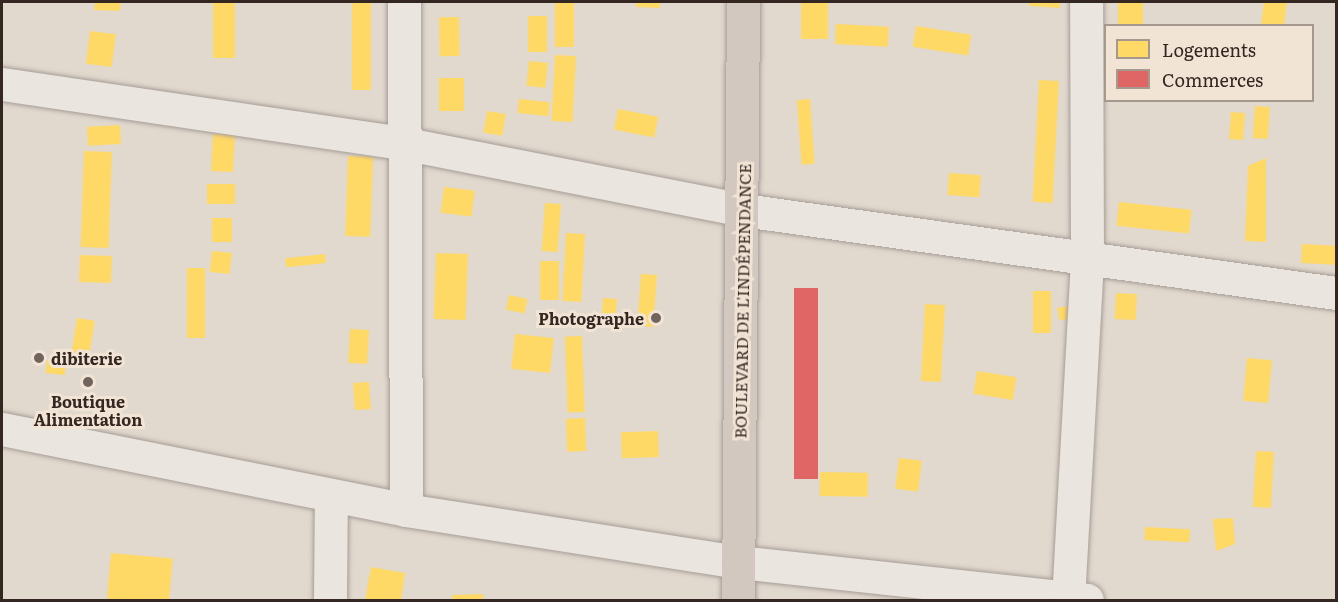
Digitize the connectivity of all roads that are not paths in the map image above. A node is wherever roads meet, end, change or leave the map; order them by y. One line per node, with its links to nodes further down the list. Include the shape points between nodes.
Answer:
1 (404, 2): 5 (street)
2 (742, 2): 6 (highway, BOULEVARD DE L'INDÉPENDANCE)
3 (1086, 2): 7 (street)
4 (2, 84): 5 (street)
5 (407, 144): 6 (street); 11 (street)
6 (743, 210): 7 (street); 12 (highway, BOULEVARD DE L'INDÉPENDANCE)
7 (1088, 255): 8 (street); 15 (street)
8 (1336, 293)
9 (2, 429): 10 (street)
10 (331, 495): 11 (street); 13 (street)
11 (406, 510): 12 (street)
12 (738, 562): 14 (highway, BOULEVARD DE L'INDÉPENDANCE); 15 (street)
13 (330, 600)
14 (738, 600)
15 (1074, 600)

